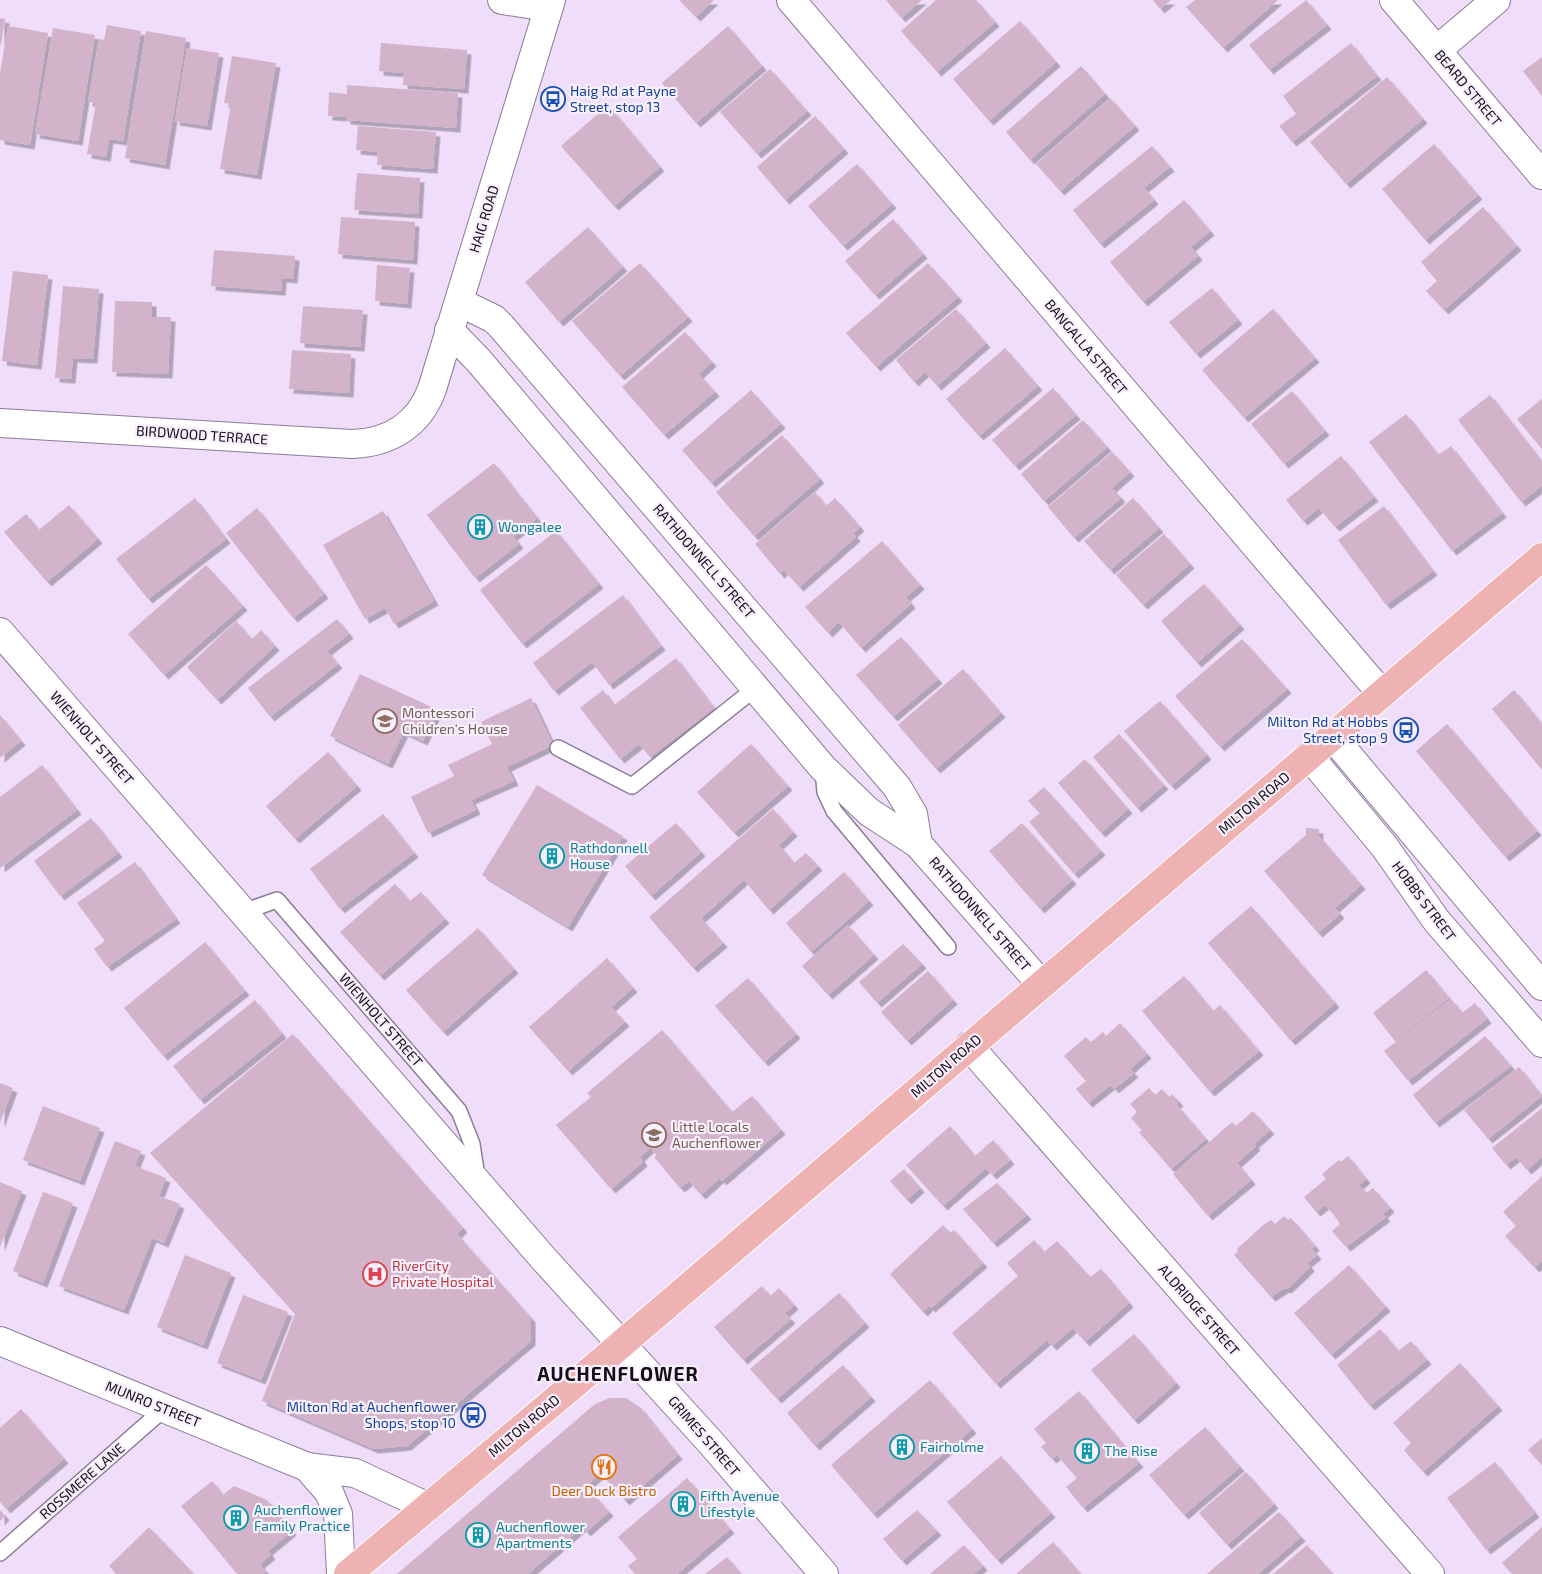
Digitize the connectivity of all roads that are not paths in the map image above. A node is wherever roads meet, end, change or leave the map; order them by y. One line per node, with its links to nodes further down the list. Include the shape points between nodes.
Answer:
1 (502, 0): 5 (street)
2 (791, 0): 15 (street, BANGALLA STREET)
3 (1394, 0): 6 (street, BEARD STREET)
4 (1496, 0): 6 (street)
5 (549, 3): 8 (street, HAIG ROAD)
6 (1437, 50): 7 (street, BEARD STREET)
7 (1542, 175)
8 (459, 302): 9 (street, HAIG ROAD); 20 (street, RATHDONNELL STREET, via 494,319 507,333 897,787 913,814)
9 (450, 330): 11 (street, HAIG ROAD, via 428,400); 14 (street, RATHDONNELL STREET, via 486,368)
10 (0, 423): 11 (street, BIRDWOOD TERRACE, via 352,444 382,440)
11 (402, 430)
12 (1542, 557): 15 (main road, MILTON ROAD)
13 (0, 632): 27 (street, WIENHOLT STREET)
14 (757, 687): 17 (lane, via 629,791); 19 (street, RATHDONNELL STREET)
15 (1382, 694): 16 (main road, MILTON ROAD)
16 (1332, 736): 18 (main road, MILTON ROAD); 23 (street)
17 (558, 748)
18 (1309, 756): 22 (main road, MILTON ROAD); 24 (street, HOBBS STREET, via 1384,846 1436,920)
19 (823, 768): 20 (street, RATHDONNELL STREET, via 868,812); 21 (lane, via 825,792 834,811)
20 (918, 844): 22 (street, RATHDONNELL STREET)
21 (948, 947)
22 (1041, 984): 25 (main road, MILTON ROAD)
23 (1542, 986)
24 (1542, 1043)
25 (969, 1046): 27 (main road, MILTON ROAD); 35 (street, ALDRIDGE STREET)
26 (0, 1341): 28 (street, MUNRO STREET)
27 (621, 1344): 30 (main road, MILTON ROAD); 34 (street, GRIMES STREET)
28 (165, 1408): 29 (street, MUNRO STREET); 31 (lane, ROSSMERE LANE)
29 (307, 1467): 30 (street, MUNRO STREET, via 355,1473); 32 (street, MUNRO STREET, via 329,1492 338,1514)
30 (428, 1507): 33 (main road, MILTON ROAD)
31 (0, 1553)
32 (341, 1574)
33 (348, 1574)
34 (824, 1574)
35 (1430, 1574)

